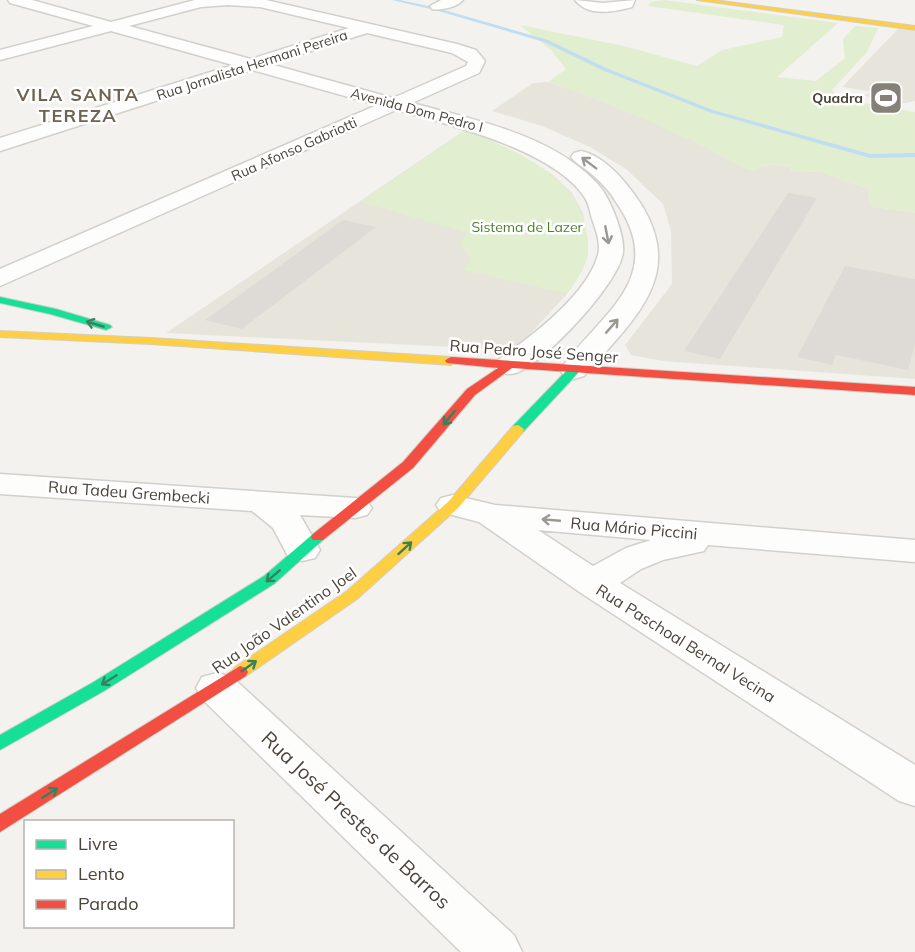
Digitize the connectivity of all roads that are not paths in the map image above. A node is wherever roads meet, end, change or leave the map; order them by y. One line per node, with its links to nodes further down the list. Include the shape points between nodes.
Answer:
1 (15, 0): 10 (street, Avenida Dom Pedro I)
2 (51, 0): 9 (street, Avenida Dom Pedro I)
3 (456, 0): 8 (street)
4 (563, 0): 7 (street)
5 (627, 0): 7 (street, via 623,5 610,7)
6 (700, 0): 12 (street)
7 (583, 1)
8 (437, 6)
9 (128, 21): 10 (street); 11 (street, via 201,3 245,1); 14 (street, Avenida Dom Pedro I)
10 (108, 26): 13 (street); 15 (street, Avenida Dom Pedro I)
11 (366, 28): 14 (street, Rua Jornalista Hermani Pereira); 16 (street, Rua Afonso Gabriotti, via 457,49 477,61 473,69)
12 (915, 28)
13 (0, 55)
14 (273, 60): 15 (street, Rua Jornalista Hermani Pereira); 16 (street, Avenida Dom Pedro I)
15 (254, 66): 16 (street, Avenida Dom Pedro I); 17 (street, Rua Jornalista Hermani Pereira)
16 (403, 101): 18 (street, Rua Afonso Gabriotti); 24 (street, Avenida Dom Pedro I, one-way to 16, via 638,295 647,271 647,246 636,214 619,189 588,160 533,133); 25 (street, Avenida Dom Pedro I, one-way to 25, via 519,141 559,165 593,193 607,229 611,255 593,290)
17 (0, 145)
18 (0, 278)
19 (0, 300): 20 (street, Rua Pedro José Senger)
20 (52, 310): 21 (street, via 52,321 44,328 26,334); 22 (street, Rua Pedro José Senger, one-way to 20)
21 (7, 334): 22 (street, Rua Pedro José Senger)
22 (151, 341): 23 (street, Rua Pedro José Senger)
23 (434, 361): 25 (street, Rua Pedro José Senger); 26 (street, via 449,367)
24 (574, 370): 25 (street, Rua Pedro José Senger); 27 (street, Rua Pedro José Senger); 30 (street, Rua João Valentino Joel, via 537,399)
25 (508, 375): 26 (street)
26 (466, 384): 31 (street, one-way to 31, via 408,465)
27 (915, 391)
28 (0, 484): 29 (street, Rua Tadeu Grembecki)
29 (259, 501): 31 (street, Rua Tadeu Grembecki); 34 (street, Rua Tadeu Grembecki, via 292,525)
30 (453, 506): 32 (street, Rua Paschoal Bernal Vecina); 37 (street, Rua João Valentino Joel, one-way to 30, via 352,595)
31 (354, 508): 34 (street)
32 (491, 515): 33 (street, Rua Mário Piccini, one-way to 32); 36 (street, Rua Paschoal Bernal Vecina)
33 (776, 540): 35 (street, Rua Mário Piccini); 36 (street, Rua Mário Piccini, via 659,547 624,561)
34 (302, 550): 38 (street, one-way to 38, via 269,580)
35 (915, 551)
36 (594, 584): 39 (street, Rua Paschoal Bernal Vecina)
37 (217, 688): 40 (street, Rua João Valentino Joel, one-way to 37); 41 (street, Rua José Prestes de Barros)
38 (0, 743)
39 (915, 788)
40 (0, 824)
41 (496, 952)

